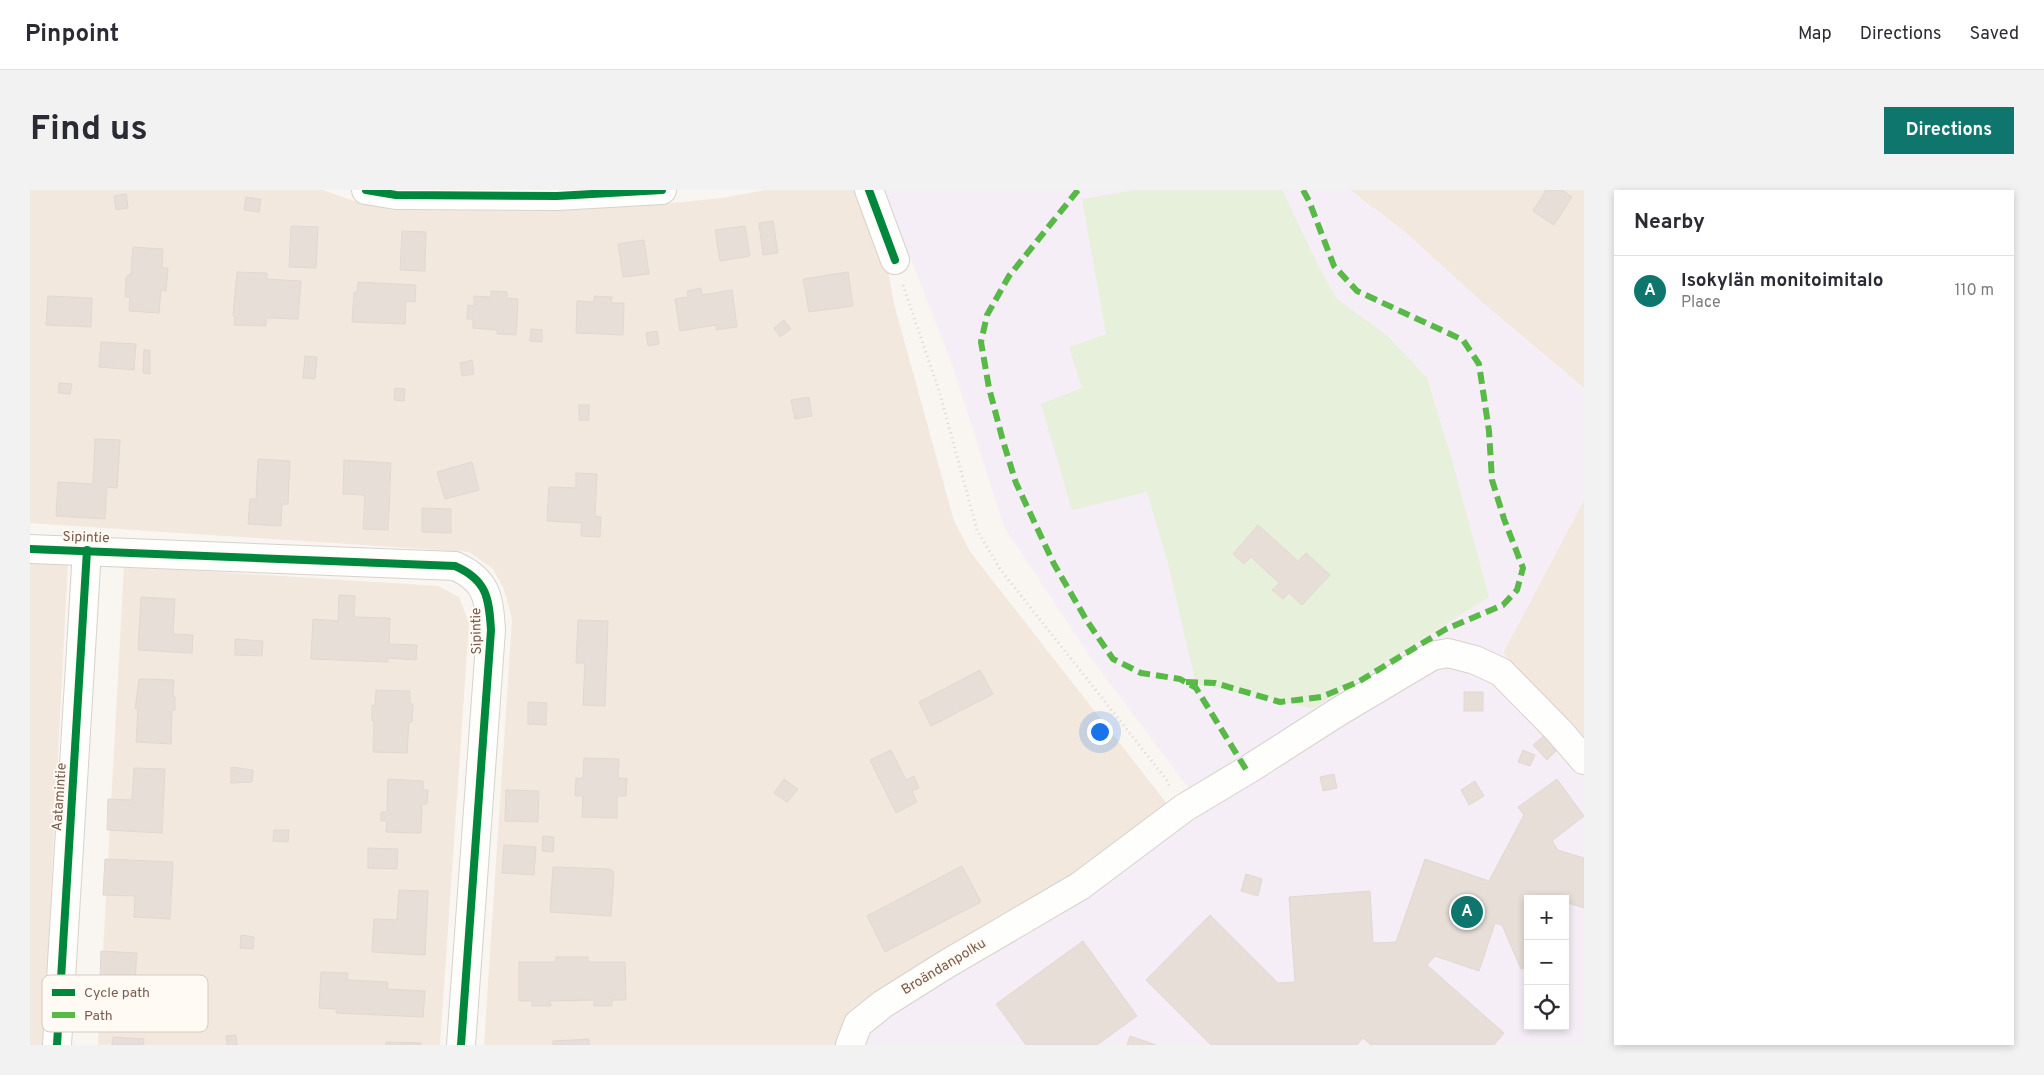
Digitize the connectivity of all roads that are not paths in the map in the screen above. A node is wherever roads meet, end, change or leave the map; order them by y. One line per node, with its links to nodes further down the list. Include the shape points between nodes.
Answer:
1 (366, 190): 2 (street, via 396,195 558,196)
2 (662, 190)
3 (869, 190): 4 (street)
4 (895, 260)
5 (30, 548): 6 (street, Sipintie)
6 (87, 550): 8 (street, Aatamintie); 11 (street, Sipintie, via 455,566 478,580 490,601 491,630)
7 (1584, 760): 12 (street, Broändanpolku, via 1501,672 1475,660 1448,653 1432,656 1182,810 1080,886 883,1004 858,1024)
8 (61, 975)
9 (58, 1032): 10 (street, Aatamintie)
10 (57, 1045)
11 (461, 1045)
12 (850, 1045)

